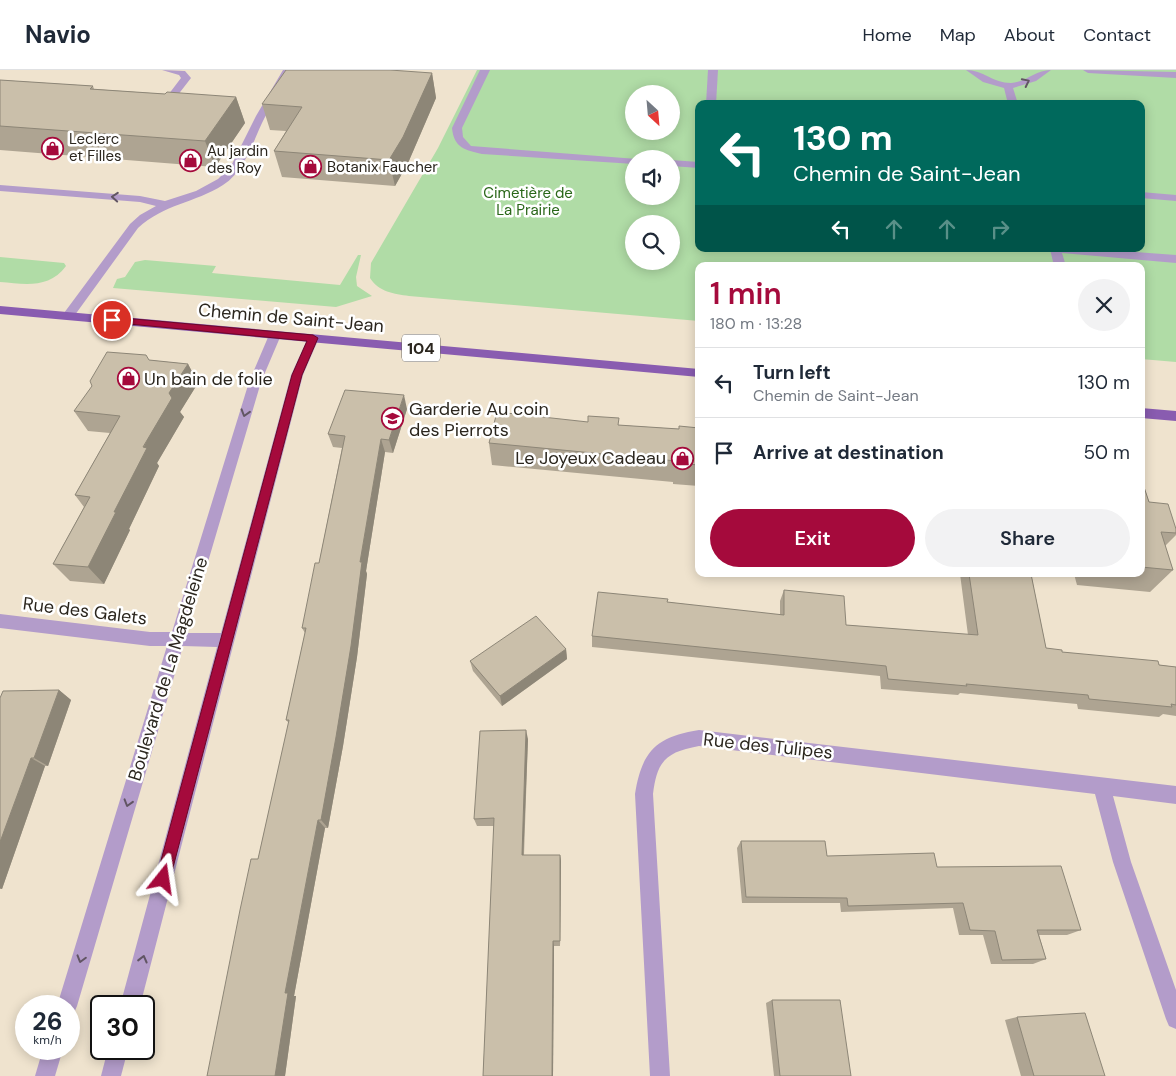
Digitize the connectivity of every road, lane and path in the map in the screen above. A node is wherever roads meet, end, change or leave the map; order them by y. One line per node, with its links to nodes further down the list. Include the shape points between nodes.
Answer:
1 (168, 70): 12 (street, via 182,73 186,78 157,110)
2 (288, 70): 14 (street)
3 (484, 70): 15 (street, via 457,128 458,138 468,148)
4 (713, 70): 10 (street)
5 (971, 70): 9 (street)
6 (1046, 70): 9 (street, one-way to 6, via 1021,85)
7 (1088, 70): 8 (street)
8 (1176, 75)
9 (1008, 86): 11 (street)
10 (711, 100)
11 (1011, 100)
12 (178, 111)
13 (247, 116): 14 (street)
14 (260, 117): 21 (street, via 252,138 222,181)
15 (625, 160)
16 (680, 164): 17 (street)
17 (695, 165)
18 (0, 188): 21 (street, one-way to 18, via 140,199)
19 (1145, 195): 20 (street)
20 (1176, 198)
21 (163, 204): 25 (street, via 134,226)
22 (1091, 252): 23 (street)
23 (1176, 259)
24 (0, 310): 25 (main road, Chemin de Saint-Jean / 104)
25 (68, 316): 26 (main road, Chemin de Saint-Jean / 104)
26 (275, 335): 27 (main road, Chemin de Saint-Jean / 104); 32 (street, Boulevard de La Magdeleine, one-way to 32, via 255,382)
27 (313, 338): 28 (main road, Chemin de Saint-Jean / 104); 33 (street, via 297,375)
28 (695, 373)
29 (1145, 413): 30 (main road)
30 (1176, 416)
31 (0, 621): 32 (street, Rue des Galets)
32 (176, 640): 33 (street, Rue des Galets); 36 (street, Boulevard de La Magdeleine, one-way to 36)
33 (226, 640): 37 (street, one-way to 33)
34 (1101, 785): 35 (street, Rue des Tulipes); 38 (street, via 1122,862); 43 (street, Rue des Tulipes, via 699,738 681,740 663,748 652,759 644,794)
35 (1176, 795)
36 (70, 995)
37 (133, 995)
38 (1176, 1019)
39 (50, 1060): 41 (street)
40 (115, 1060): 42 (street)
41 (45, 1076)
42 (111, 1076)
43 (660, 1076)

